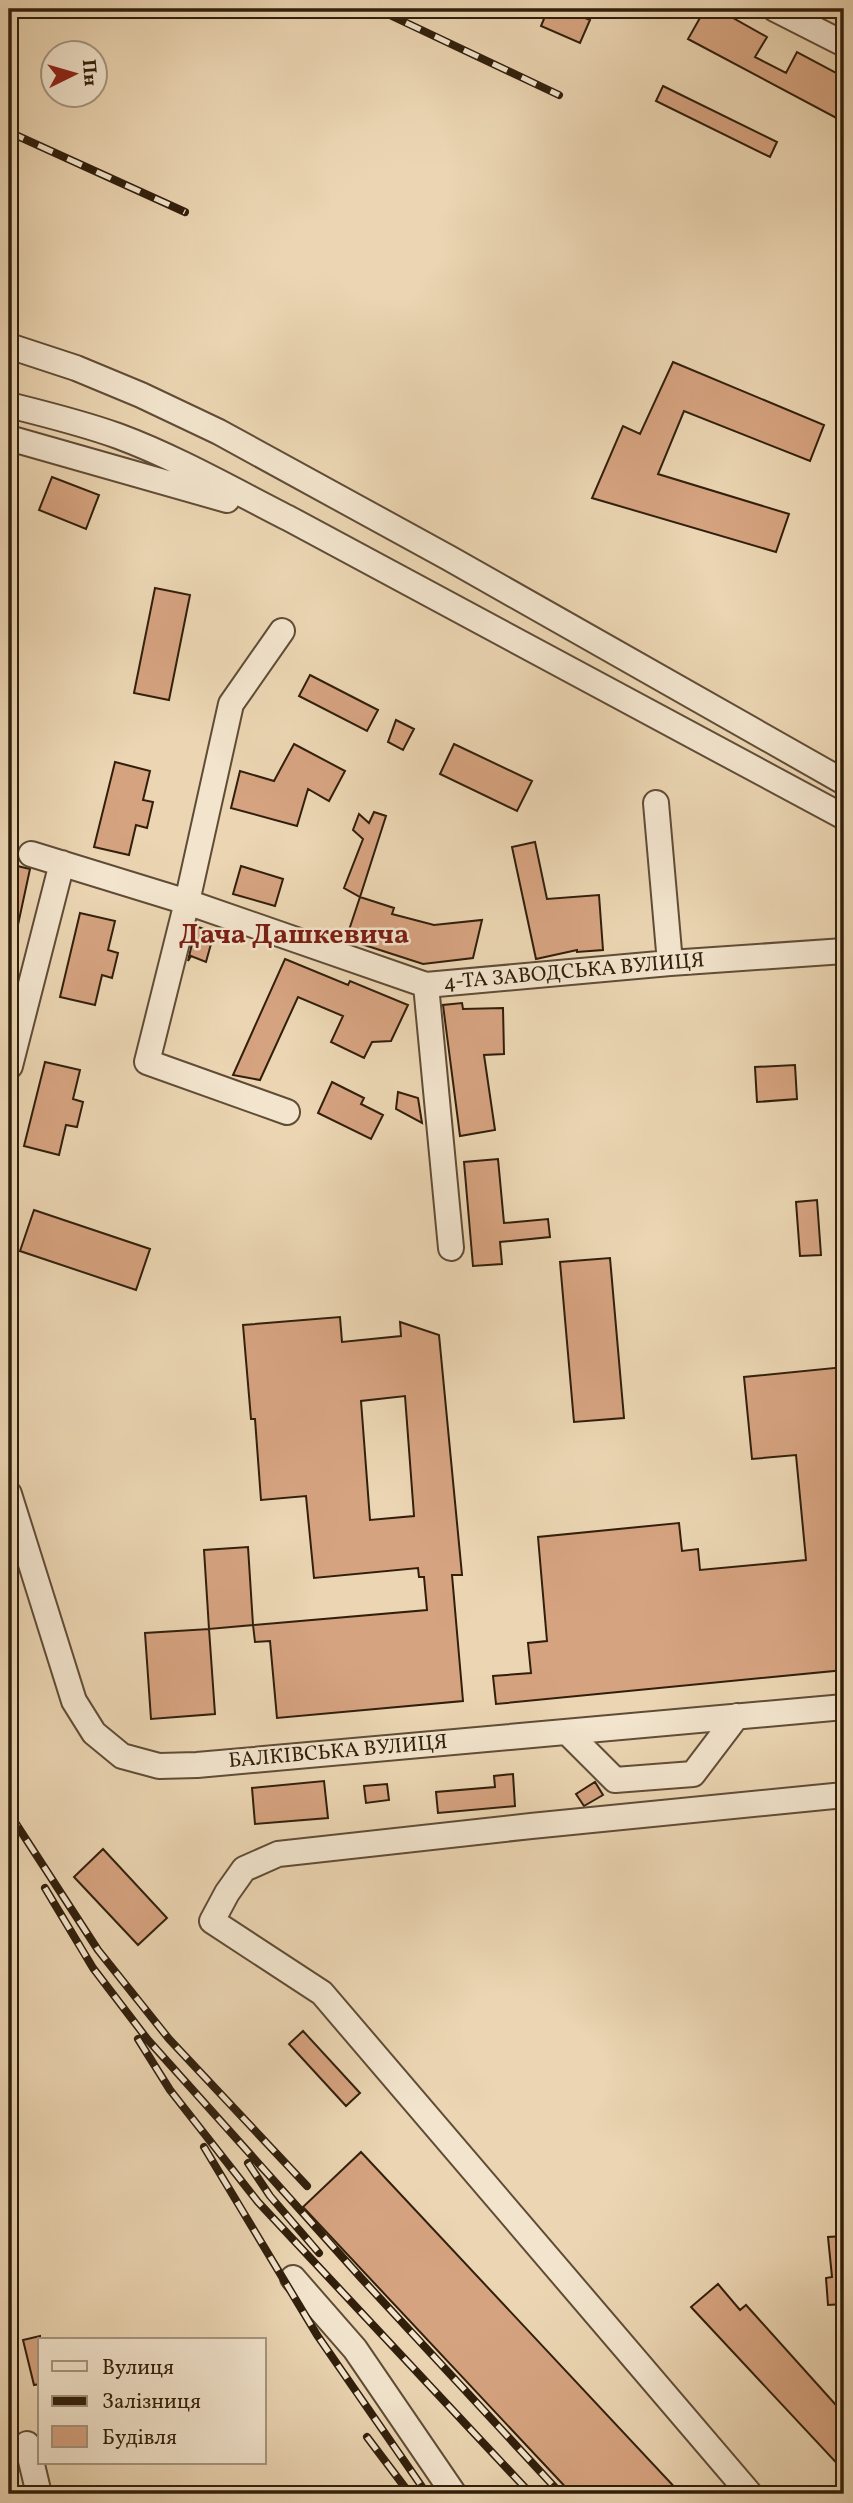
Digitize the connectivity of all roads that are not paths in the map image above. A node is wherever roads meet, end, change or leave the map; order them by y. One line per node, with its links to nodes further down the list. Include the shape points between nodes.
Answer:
1 (775, 9): 2 (street)
2 (844, 44)
3 (9, 346): 8 (street, via 76,368 219,432)
4 (9, 405): 6 (street, via 120,437)
5 (9, 438): 6 (street)
6 (288, 518): 10 (street)
7 (282, 631): 13 (street, via 231,704)
8 (844, 782)
9 (656, 803): 15 (street)
10 (844, 817)
11 (31, 854): 12 (street, 4-ТА ЗАВОДСЬКА ВУЛИЦЯ)
12 (62, 863): 13 (street, 4-ТА ЗАВОДСЬКА ВУЛИЦЯ); 17 (street)
13 (187, 902): 16 (street, 4-ТА ЗАВОДСЬКА ВУЛИЦЯ); 18 (street, via 147,1062)
14 (844, 951): 15 (street, 4-ТА ЗАВОДСЬКА ВУЛИЦЯ)
15 (670, 963): 16 (street, 4-ТА ЗАВОДСЬКА ВУЛИЦЯ)
16 (426, 985): 19 (street)
17 (10, 1066)
18 (288, 1112)
19 (451, 1248)
20 (9, 1494): 23 (street, БАЛКІВСЬКА ВУЛИЦЯ, via 74,1701 94,1733 122,1756 159,1766 197,1765)
21 (844, 1707): 22 (street, БАЛКІВСЬКА ВУЛИЦЯ)
22 (737, 1716): 23 (street, БАЛКІВСЬКА ВУЛИЦЯ); 23 (street, via 693,1774 615,1780)
23 (566, 1732)
24 (844, 1795): 29 (street, via 278,1854 244,1869 212,1921 322,1993)
25 (293, 2278): 28 (street, via 355,2349)
26 (27, 2444): 27 (street)
27 (38, 2494)
28 (454, 2494)
29 (750, 2494)

